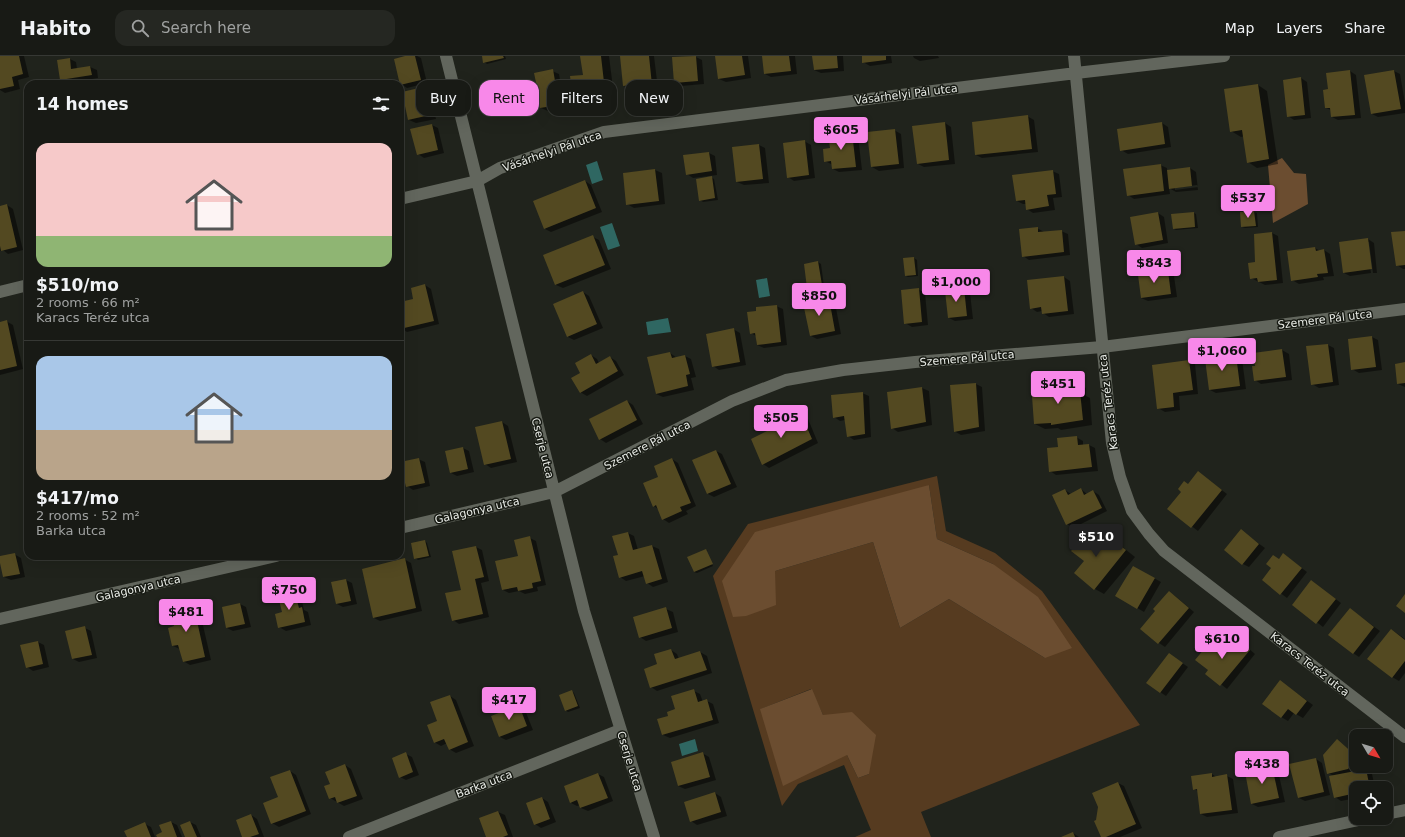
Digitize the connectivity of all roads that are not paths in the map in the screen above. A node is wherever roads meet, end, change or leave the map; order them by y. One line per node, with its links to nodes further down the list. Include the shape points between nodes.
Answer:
1 (446, 56): 5 (street, Cserje utca)
2 (1074, 56): 4 (street, Karacs Teréz utca)
3 (1224, 56): 4 (street, Vásárhelyi Pál utca)
4 (1076, 73): 5 (street, Vásárhelyi Pál utca, via 604,132 500,168); 10 (street, Karacs Teréz utca)
5 (477, 181): 6 (street, Vásárhelyi Pál utca); 11 (street, Cserje utca)
6 (404, 198)
7 (24, 286): 8 (street)
8 (0, 292)
9 (1405, 309): 10 (street, Szemere Pál utca)
10 (1102, 347): 11 (street, Szemere Pál utca, via 915,362 843,370 786,380 732,401); 16 (street, Karacs Teréz utca, via 1112,443 1120,477 1132,511 1149,534 1164,551 1194,575)
11 (554, 492): 12 (street, Galagonya utca); 15 (street, Cserje utca, via 584,611)
12 (404, 527)
13 (258, 560): 14 (street, Galagonya utca)
14 (0, 619)
15 (620, 730): 20 (street, Barka utca); 21 (street, Cserje utca)
16 (1405, 737)
17 (1405, 810): 18 (street)
18 (1393, 813)
19 (1349, 822): 22 (street)
20 (349, 837)
21 (654, 837)
22 (1279, 837)

